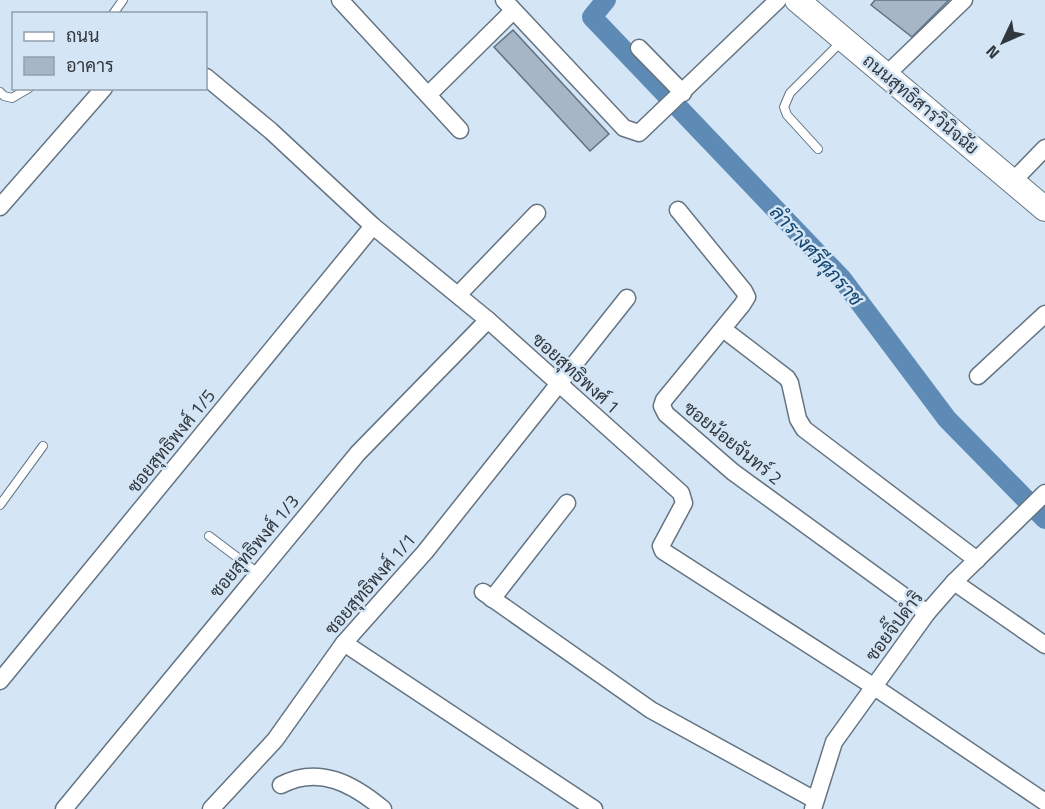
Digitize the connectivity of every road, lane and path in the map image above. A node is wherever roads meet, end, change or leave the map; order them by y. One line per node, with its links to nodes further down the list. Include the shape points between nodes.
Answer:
1 (340, 0): 14 (street)
2 (778, 0): 13 (street)
3 (797, 0): 6 (main road, ถนนสุทธิสารวินิจฉัย)
4 (964, 0): 8 (street)
5 (509, 5): 13 (street, via 624,128 639,133); 14 (street)
6 (844, 39): 8 (main road, ถนนสุทธิสารวินิจฉัย); 17 (lane, via 790,93 784,107)
7 (639, 48): 13 (street)
8 (886, 75): 18 (main road, ถนนสุทธิสารวินิจฉัย)
9 (207, 78): 23 (street, ซอยสุทธิพงศ์ 1)
10 (26, 90): 12 (lane, via 12,98)
11 (102, 90): 19 (street)
12 (0, 92)
13 (681, 94)
14 (428, 95): 15 (street)
15 (460, 130)
16 (1045, 148): 18 (street)
17 (818, 149)
18 (1013, 181): 20 (main road, ถนนสุทธิสารวินิจฉัย)
19 (0, 207)
20 (1045, 209)
21 (678, 210): 28 (street, ซอยน้อยจันทร์ 2, via 747,297)
22 (537, 213): 24 (street)
23 (373, 226): 24 (street, ซอยสุทธิพงศ์ 1); 42 (street, ซอยสุทธิพงศ์ 1/5)
24 (458, 296): 27 (street, ซอยสุทธิพงศ์ 1)
25 (627, 298): 30 (street, ซอยสุทธิพงศ์ 1/1)
26 (1045, 314): 29 (street)
27 (488, 320): 30 (street, ซอยสุทธิพงศ์ 1); 37 (street, ซอยสุทธิพงศ์ 1/3, via 358,453)
28 (723, 329): 36 (street, via 787,378 804,429); 39 (street, ซอยน้อยจันทร์ 2, via 664,400 666,414 733,472)
29 (978, 376)
30 (558, 384): 40 (street, ซอยสุทธิพงศ์ 1/1, via 425,552); 43 (street, ซอยสุทธิพงศ์ 1, via 681,493 684,503 661,546 663,551)
31 (43, 446): 34 (lane)
32 (1045, 493): 36 (street, ซอยจิ๊ปดำริ)
33 (567, 503): 46 (street, via 488,596 651,710)
34 (0, 505)
35 (209, 536): 37 (lane)
36 (977, 560): 38 (street, ซอยจิ๊ปดำริ)
37 (258, 573): 47 (street, ซอยสุทธิพงศ์ 1/3)
38 (954, 582): 39 (street, ซอยจิ๊ปดำริ); 41 (street)
39 (927, 613): 43 (street, ซอยจิ๊ปดำริ)
40 (344, 643): 48 (street, ซอยสุทธิพงศ์ 1/1, via 275,740); 50 (street)
41 (1045, 645)
42 (0, 681)
43 (873, 686): 45 (street); 46 (street, ซอยจิ๊ปดำริ, via 834,742)
44 (281, 785): 49 (street, via 309,775 333,779 361,792)
45 (1045, 802)
46 (814, 805)
47 (64, 809)
48 (211, 809)
49 (383, 809)
50 (594, 809)

